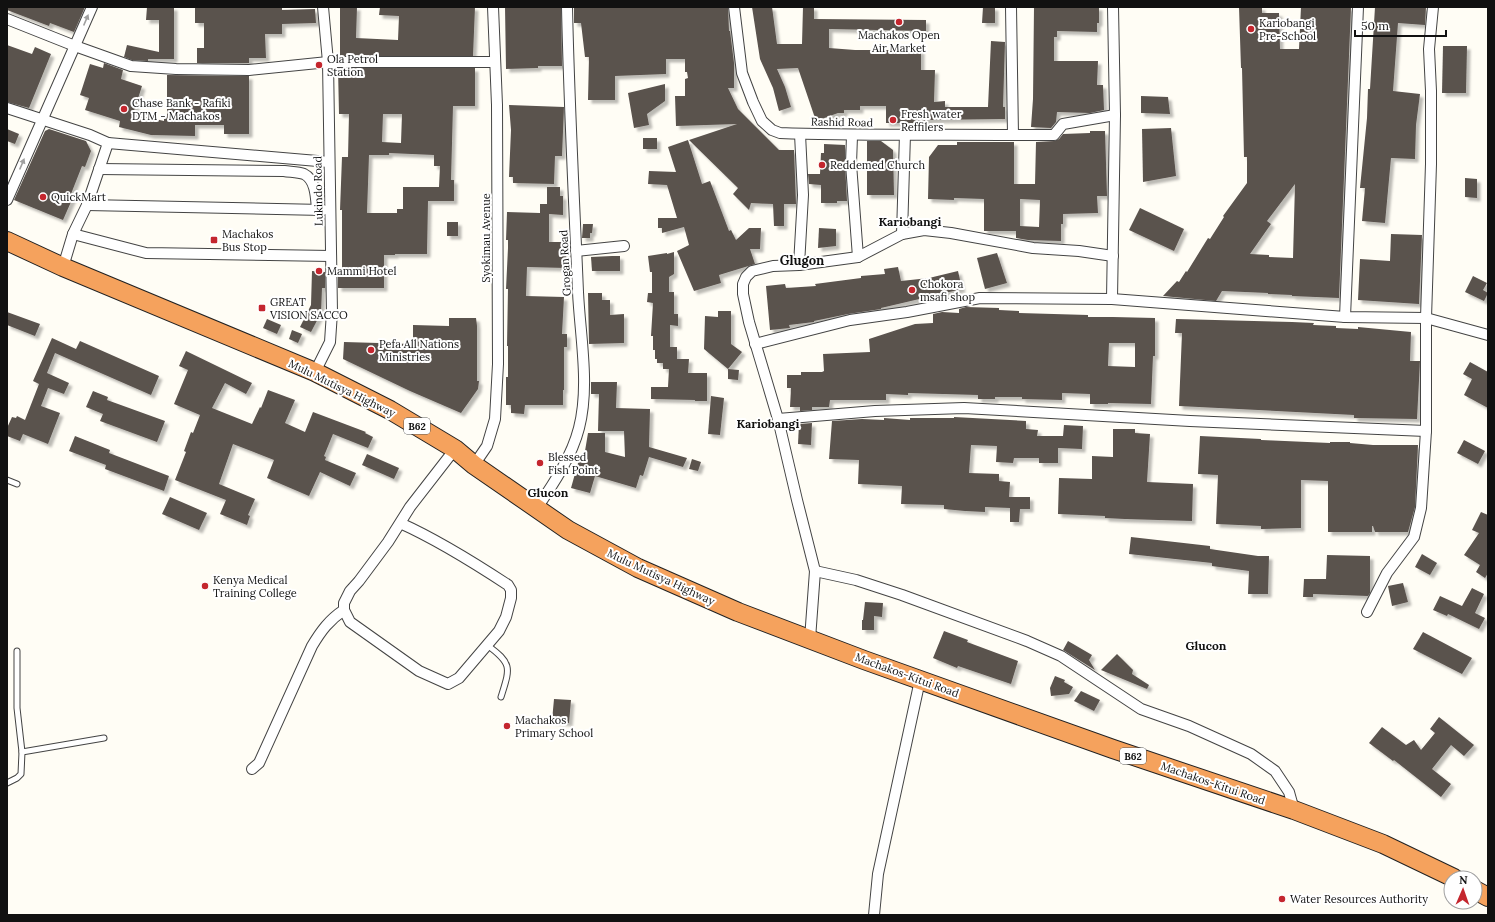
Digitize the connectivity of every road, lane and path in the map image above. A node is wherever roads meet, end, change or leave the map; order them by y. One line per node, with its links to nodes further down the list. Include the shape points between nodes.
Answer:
1 (92, 7): 11 (street, one-way to 1)
2 (323, 7): 12 (street, Lukindo Road)
3 (493, 7): 13 (street, Syokimau Avenue)
4 (567, 7): 32 (street, Grogan Road)
5 (734, 7): 17 (street, Rashid Road, via 742,73 762,121 780,133)
6 (1011, 7): 19 (street)
7 (1113, 7): 15 (street)
8 (1358, 7): 39 (street)
9 (1433, 7): 40 (street, via 1429,49 1431,164)
10 (7, 19): 11 (street)
11 (75, 46): 12 (street, via 131,66 176,70 248,70); 16 (street)
12 (328, 62): 13 (street); 22 (street, Lukindo Road)
13 (494, 62): 47 (street, Syokimau Avenue, via 497,104 497,380 495,419 487,446)
14 (7, 108): 16 (street)
15 (1115, 116): 19 (street, Rashid Road, via 1063,124 1054,135); 34 (street)
16 (41, 120): 21 (street); 24 (street, one-way to 16)
17 (800, 134): 20 (street, Rashid Road); 36 (street, via 803,195)
18 (905, 134): 19 (street, Rashid Road); 20 (street, Rashid Road); 29 (street)
19 (1013, 135)
20 (852, 136): 35 (street)
21 (108, 143): 22 (street); 23 (street)
22 (329, 162): 27 (street, Lukindo Road)
23 (99, 169): 25 (street); 26 (street, via 284,171 304,174 312,182)
24 (7, 200)
25 (87, 205): 26 (street); 28 (street)
26 (317, 210): 27 (street)
27 (331, 211): 33 (street, Lukindo Road)
28 (74, 234): 33 (street, via 146,252); 37 (street)
29 (902, 234): 34 (street, via 924,230 1033,248); 35 (street)
30 (7, 241): 37 (highway, Mulu Mutisya Highway / B62)
31 (624, 246): 32 (street)
32 (576, 252): 50 (street, Grogan Road, via 584,385 579,426 574,444)
33 (331, 256): 43 (street, Lukindo Road, via 330,342)
34 (1113, 256): 38 (street)
35 (858, 257): 36 (street)
36 (799, 265): 42 (street, via 773,266 752,271 746,277 743,294)
37 (63, 267): 43 (highway, Mulu Mutisya Highway / B62)
38 (1112, 299): 39 (street); 42 (street, via 980,298 850,320)
39 (1345, 317): 40 (street)
40 (1426, 318): 41 (street); 45 (street)
41 (1488, 335)
42 (756, 344): 44 (street)
43 (315, 372): 46 (highway, Mulu Mutisya Highway / B62, via 390,410)
44 (778, 419): 45 (street, via 875,411 964,408); 52 (street)
45 (1426, 431): 54 (street, via 1421,508 1414,537 1387,573)
46 (455, 449): 47 (highway, Mulu Mutisya Highway / B62); 51 (street)
47 (474, 465): 50 (highway, Mulu Mutisya Highway / B62)
48 (7, 480): 49 (lane)
49 (17, 484)
50 (537, 508): 55 (highway, Mulu Mutisya Highway / B62, via 568,530 638,568 738,612)
51 (400, 523): 53 (street, via 350,591 344,603); 56 (street, via 444,544 508,585 511,598 506,617)
52 (815, 571): 55 (street); 64 (street, via 856,580 902,595 1061,656 1141,709 1189,726 1251,754 1275,771 1289,792)
53 (344, 610): 56 (street, via 350,622 418,671 448,684 459,678); 62 (street, via 323,628 312,646 259,763)
54 (1367, 612)
55 (810, 639): 58 (highway, Machakos-Kitui Road / B62)
56 (487, 644): 59 (lane, via 500,654 508,667)
57 (17, 651): 61 (lane, via 17,708)
58 (920, 680): 64 (highway, Machakos-Kitui Road / B62); 66 (street, via 878,874)
59 (501, 697)
60 (104, 738): 61 (lane)
61 (22, 752): 63 (lane, via 21,774)
62 (252, 769)
63 (7, 783)
64 (1294, 810): 65 (highway, Machakos-Kitui Road / B62, via 1383,844)
65 (1443, 873)
66 (874, 915)

